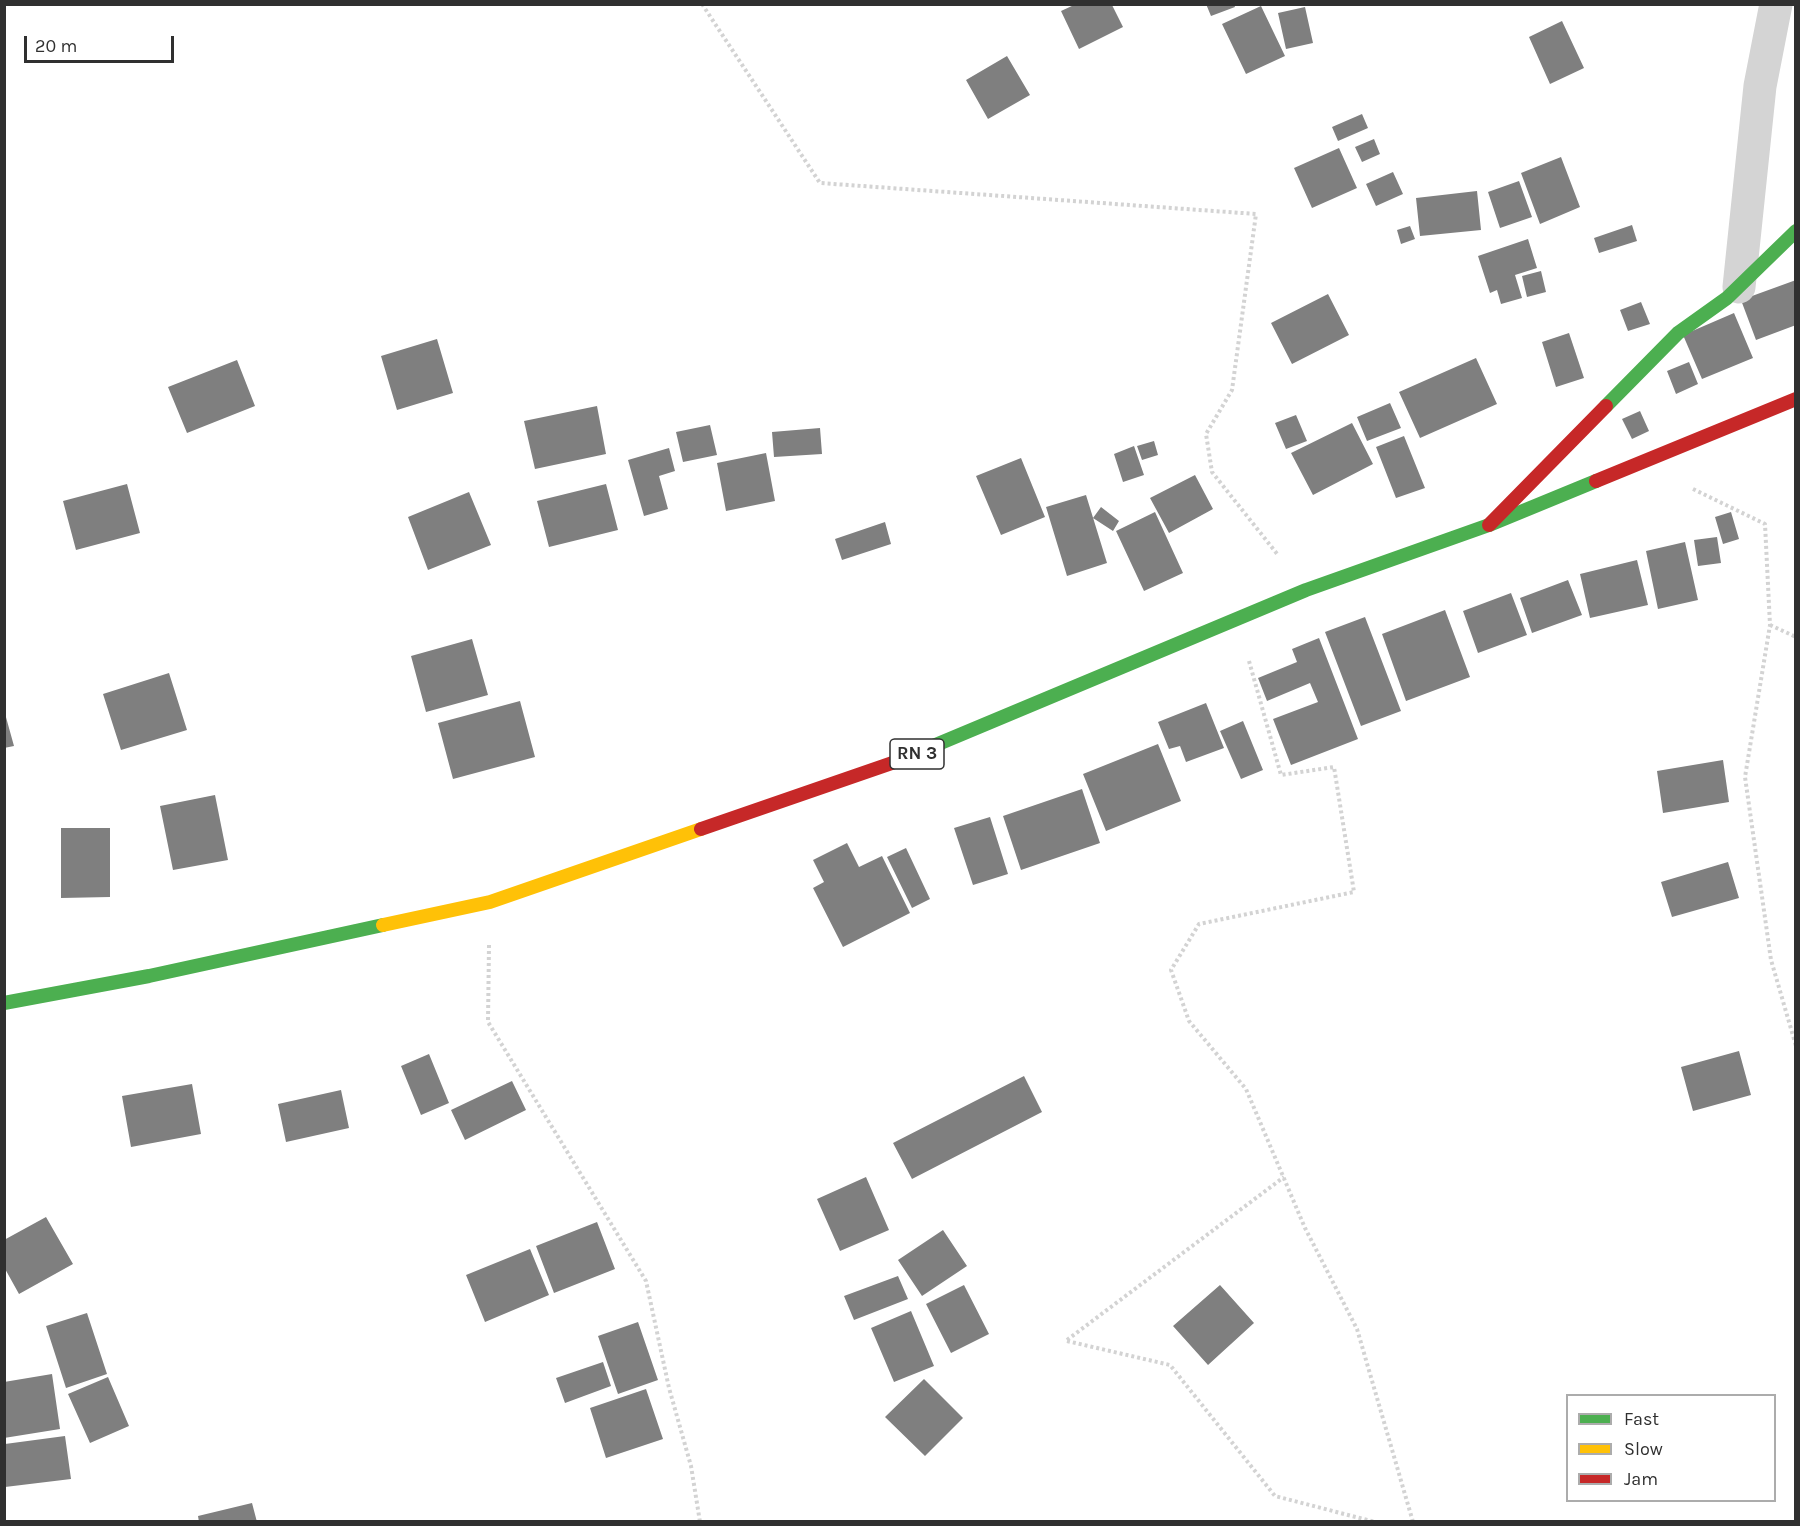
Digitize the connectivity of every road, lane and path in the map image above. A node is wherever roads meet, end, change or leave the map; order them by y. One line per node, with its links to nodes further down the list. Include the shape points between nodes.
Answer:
1 (702, 4): 8 (path, via 819,183 1256,214 1232,390 1206,434 1212,472)
2 (1776, 4): 4 (street, via 1760,86)
3 (1796, 231): 4 (main road)
4 (1739, 287): 7 (main road, via 1678,333)
5 (1796, 399): 6 (main road, RN 3)
6 (1638, 463): 7 (main road, RN 3); 10 (path, via 1765,524)
7 (1489, 525): 8 (main road, RN 3)
8 (1306, 590): 9 (main road, RN 3)
9 (1238, 619): 12 (main road, RN 3, via 899,761); 15 (path, via 1281,775 1334,767 1354,892 1199,924 1171,970 1189,1021 1246,1089)
10 (1770, 625): 11 (path); 14 (path, via 1745,777 1770,960)
11 (1796, 637)
12 (490, 902): 13 (main road, RN 3); 16 (path, via 488,1022 646,1281 691,1466)
13 (4, 1003)
14 (1796, 1046)
15 (1284, 1177): 17 (path, via 1067,1341 1170,1365 1275,1496); 18 (path, via 1305,1228 1357,1329)
16 (700, 1521)
17 (1375, 1521)
18 (1413, 1521)

